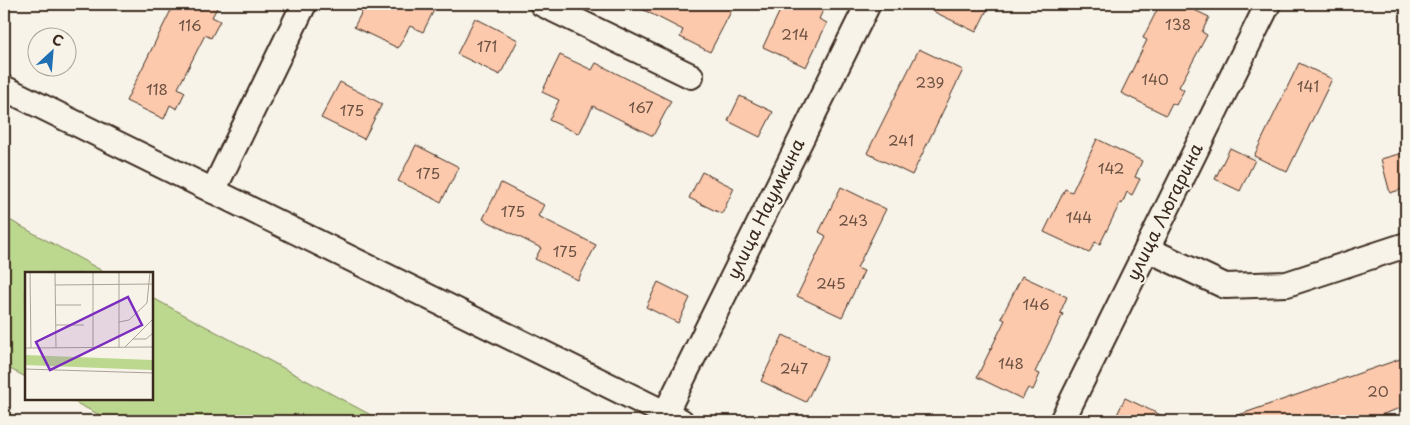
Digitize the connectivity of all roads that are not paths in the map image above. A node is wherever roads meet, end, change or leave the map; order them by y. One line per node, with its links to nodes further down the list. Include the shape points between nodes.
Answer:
1 (304, 4): 7 (street)
2 (542, 4): 5 (street)
3 (868, 4): 10 (street, улица Наумкина)
4 (1268, 4): 9 (street, улица Люгарина)
5 (691, 76)
6 (4, 88): 7 (street)
7 (213, 191): 10 (street)
8 (1406, 245): 9 (street, via 1287,284 1225,286)
9 (1147, 249): 11 (street, улица Люгарина)
10 (673, 417)
11 (1062, 421)

